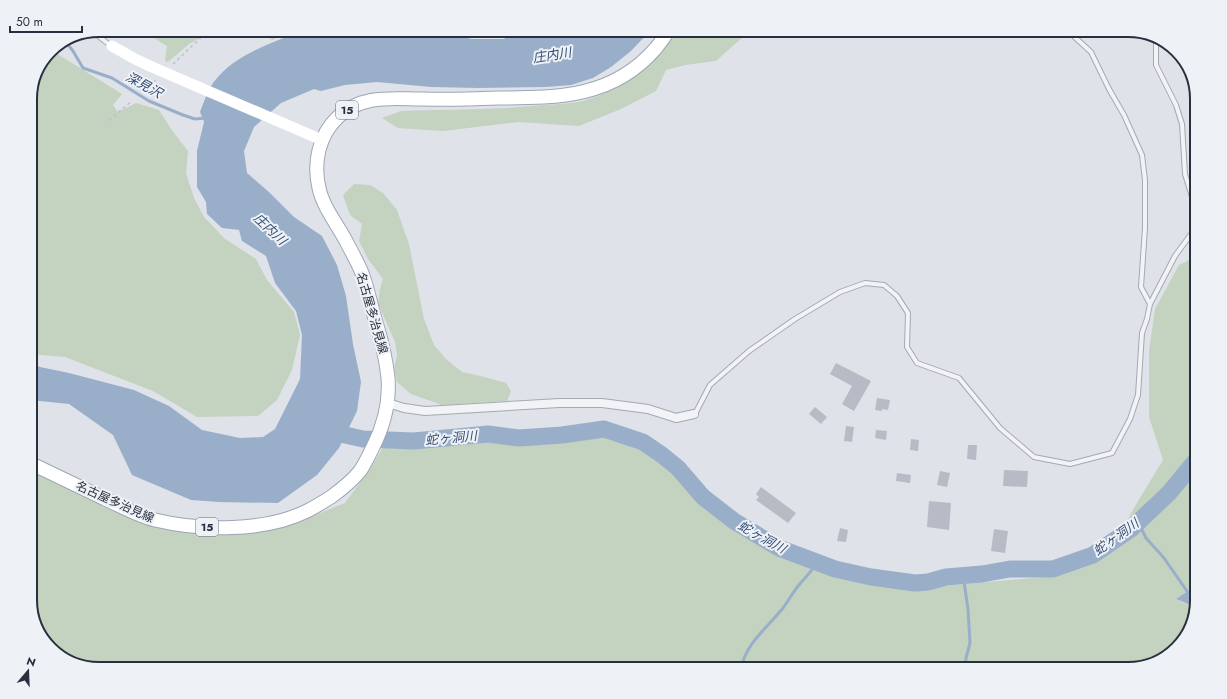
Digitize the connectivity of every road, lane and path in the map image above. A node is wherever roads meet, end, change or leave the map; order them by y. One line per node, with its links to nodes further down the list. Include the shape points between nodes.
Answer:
1 (100, 37): 6 (lane)
2 (202, 37): 7 (path)
3 (664, 37): 12 (main road, 名古屋多治見線 / 15, via 641,63 604,86 569,96 544,98 372,99 340,115 326,130)
4 (1075, 37): 15 (lane, via 1091,52 1142,155 1145,187 1142,287)
5 (1156, 44): 13 (lane, via 1156,64 1176,105 1182,124 1185,174)
6 (112, 46): 7 (street, via 135,59)
7 (170, 70): 12 (street)
8 (156, 79): 9 (path)
9 (144, 90)
10 (132, 100): 11 (path)
11 (109, 120)
12 (322, 140): 16 (main road, 名古屋多治見線 / 15, via 318,151 318,186 363,276 384,349)
13 (1190, 190)
14 (1190, 235): 15 (lane, via 1175,256)
15 (1150, 304): 17 (lane, via 1142,333 1138,395 1130,419 1112,453 1070,464 1034,457 1000,428 959,378 917,363 907,347 908,313 897,296 884,285 872,283 840,292 749,351 710,385)
16 (388, 403): 17 (street, via 425,411 602,403 648,409 676,418); 18 (main road, 名古屋多治見線 / 15, via 381,432 371,452 360,471 345,487 307,512 256,526 224,528 155,520 136,514)
17 (694, 414)
18 (37, 466)

